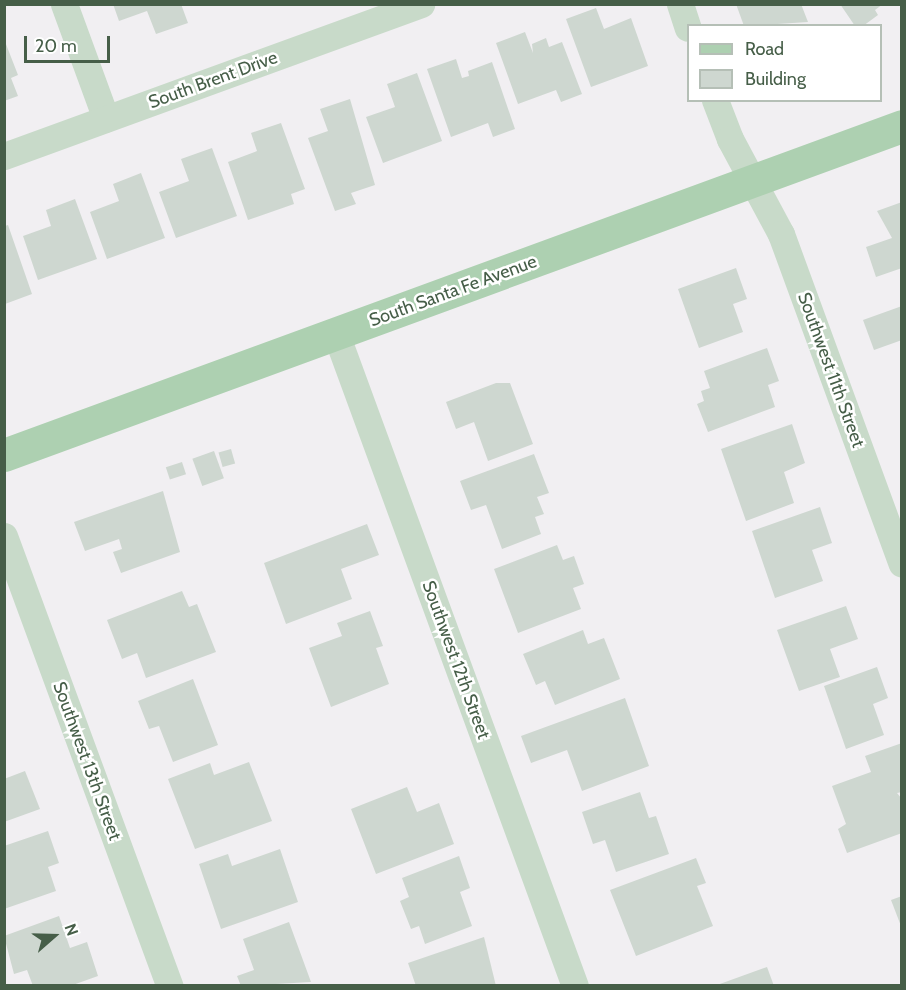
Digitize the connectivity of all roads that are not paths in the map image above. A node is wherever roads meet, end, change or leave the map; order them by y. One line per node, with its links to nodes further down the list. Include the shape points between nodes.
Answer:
1 (64, 4): 6 (street)
2 (421, 4): 6 (street, South Brent Drive)
3 (680, 4): 4 (street)
4 (687, 25)
5 (716, 102): 9 (street, via 730,139)
6 (106, 119): 8 (street, South Brent Drive)
7 (902, 126): 9 (main road, South Santa Fe Avenue)
8 (4, 156)
9 (753, 180): 10 (main road, South Santa Fe Avenue); 13 (street, Southwest 11th Street, via 782,234)
10 (336, 334): 11 (main road, South Santa Fe Avenue); 15 (street, Southwest 12th Street)
11 (4, 455)
12 (4, 536): 14 (street, Southwest 13th Street)
13 (902, 564)
14 (170, 986)
15 (575, 986)

